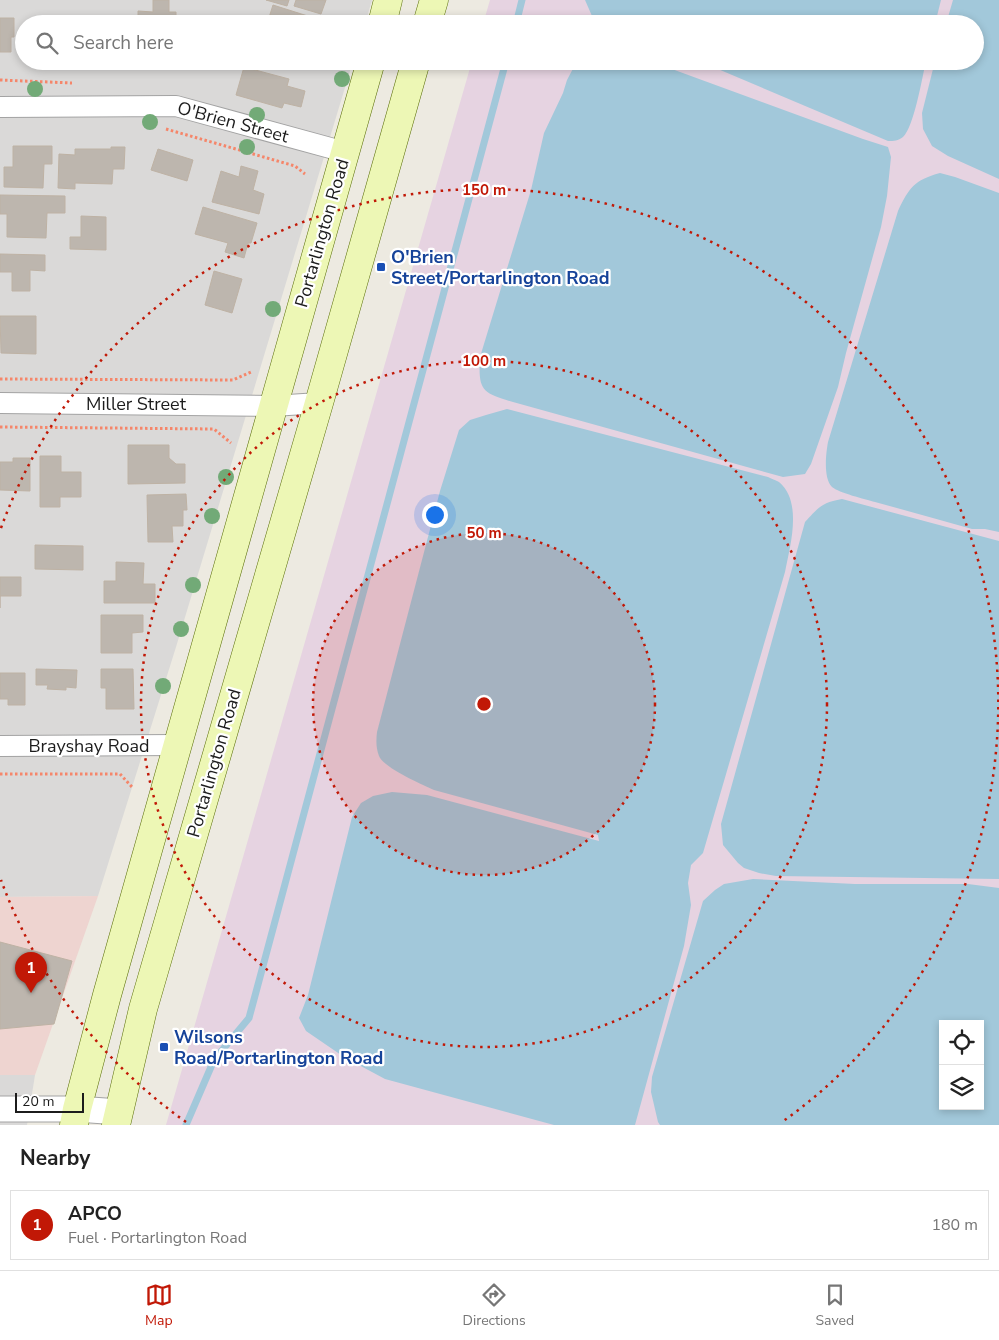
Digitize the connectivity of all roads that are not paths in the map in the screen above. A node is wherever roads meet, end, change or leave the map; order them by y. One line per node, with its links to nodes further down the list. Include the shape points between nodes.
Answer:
1 (388, 0): 3 (main road)
2 (434, 0): 4 (main road)
3 (384, 15)
4 (430, 15)
5 (368, 70): 8 (main road, Portarlington Road)
6 (413, 70): 10 (main road, Portarlington Road)
7 (0, 107): 8 (street, O'Brien Street, via 176,106)
8 (345, 152): 11 (main road, Portarlington Road)
9 (0, 403): 11 (street, Miller Street)
10 (319, 403): 11 (street); 16 (main road, Portarlington Road, via 143,1009)
11 (273, 406): 12 (main road, Portarlington Road)
12 (178, 745): 13 (street, Brayshay Road); 15 (main road, Portarlington Road)
13 (0, 746)
14 (0, 1109): 15 (street)
15 (75, 1117): 16 (street)
16 (118, 1118)

